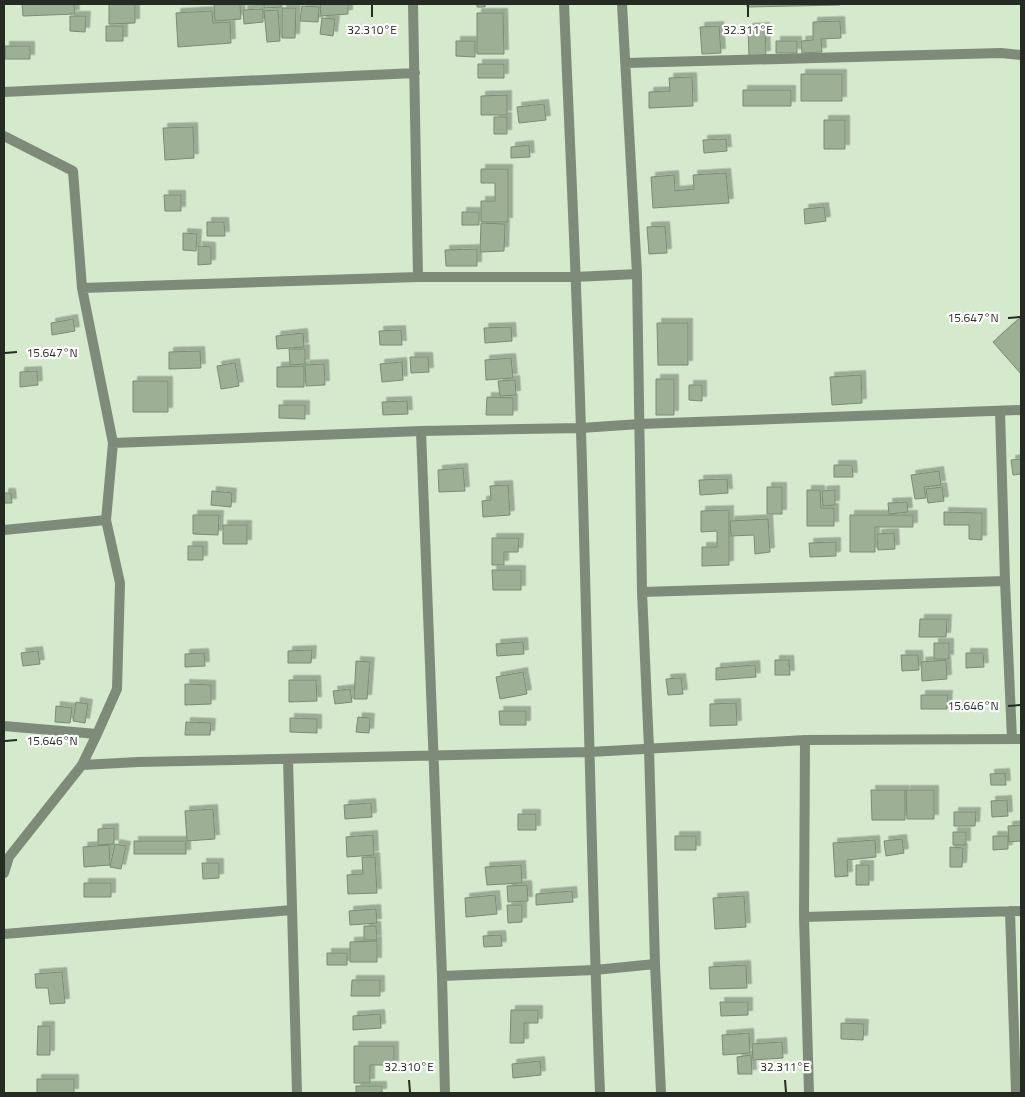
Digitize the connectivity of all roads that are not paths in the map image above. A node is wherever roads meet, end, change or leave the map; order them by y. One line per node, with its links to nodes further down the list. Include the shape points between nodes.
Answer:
1 (414, 4): 6 (street)
2 (564, 4): 11 (street)
3 (622, 4): 5 (street)
4 (1021, 55): 5 (street)
5 (626, 63): 9 (street)
6 (415, 73): 7 (street); 10 (street)
7 (4, 92)
8 (4, 136): 12 (street, via 74,172)
9 (637, 274): 11 (street); 15 (street)
10 (418, 277): 11 (street); 12 (street)
11 (575, 277): 16 (street)
12 (82, 288): 18 (street)
13 (1021, 410): 14 (street)
14 (1000, 411): 15 (street); 21 (street)
15 (640, 424): 16 (street); 22 (street)
16 (581, 428): 17 (street); 28 (street)
17 (421, 431): 18 (street); 29 (street)
18 (113, 443): 19 (street)
19 (106, 520): 20 (street); 24 (street, via 120,584 117,689)
20 (4, 530)
21 (1005, 581): 22 (street); 25 (street)
22 (642, 592): 27 (street)
23 (4, 726): 24 (street)
24 (97, 734): 31 (street)
25 (1017, 739): 26 (street)
26 (805, 740): 27 (street); 37 (street)
27 (649, 748): 28 (street); 39 (street)
28 (590, 752): 29 (street); 40 (street)
29 (433, 755): 30 (street); 41 (street)
30 (288, 759): 31 (street); 34 (street)
31 (82, 765): 32 (street)
32 (6, 857): 33 (street)
33 (4, 873)
34 (292, 910): 38 (street); 42 (street)
35 (1010, 911): 36 (street); 37 (street); 47 (street)
36 (1021, 911)
37 (804, 916): 46 (street)
38 (4, 934)
39 (654, 964): 40 (street); 45 (street)
40 (595, 970): 41 (street); 44 (street)
41 (442, 976): 43 (street)
42 (297, 1093)
43 (445, 1093)
44 (600, 1093)
45 (661, 1093)
46 (809, 1093)
47 (1016, 1093)

